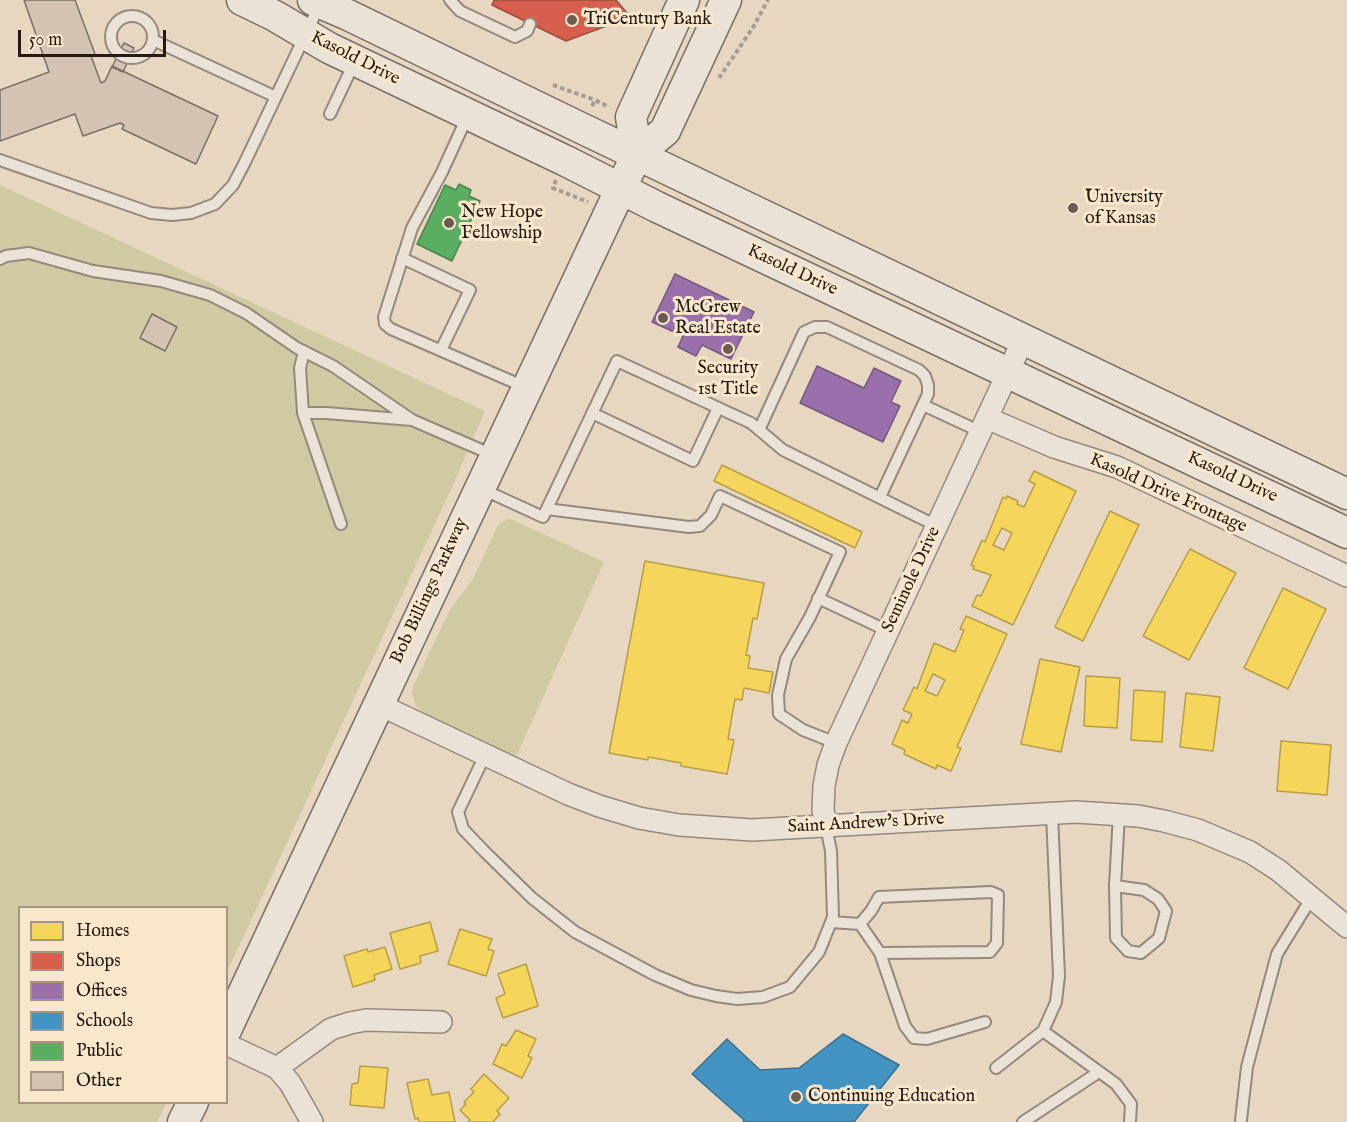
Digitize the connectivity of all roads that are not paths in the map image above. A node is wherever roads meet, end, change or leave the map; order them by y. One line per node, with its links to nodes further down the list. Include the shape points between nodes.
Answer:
1 (242, 0): 7 (main road, Kasold Drive)
2 (450, 0): 6 (lane, via 460,11 515,37 527,31)
3 (684, 0): 13 (main road, via 631,117)
4 (726, 0): 13 (main road, Bob Billings Parkway, via 665,131)
5 (318, 1): 7 (lane); 13 (main road, Kasold Drive)
6 (530, 24)
7 (306, 34): 9 (main road, Kasold Drive); 10 (lane)
8 (153, 40): 10 (lane)
9 (355, 60): 11 (lane); 12 (main road, Kasold Drive)
10 (276, 97): 14 (lane, via 233,184 215,204 191,213 151,213)
11 (330, 114)
12 (468, 115): 15 (main road, Kasold Drive); 16 (lane, via 412,228)
13 (636, 154): 15 (main road, Bob Billings Parkway); 18 (main road, Kasold Drive)
14 (0, 160)
15 (620, 189): 21 (main road, Kasold Drive); 22 (main road, Bob Billings Parkway)
16 (402, 258): 19 (lane, via 385,324); 19 (lane, via 470,290)
17 (0, 259): 20 (lane, via 29,253 93,271 161,281 210,295)
18 (1023, 340): 21 (street, Seminole Drive); 32 (main road, Kasold Drive)
19 (441, 350): 22 (lane)
20 (304, 351): 25 (lane, via 300,368); 27 (lane)
21 (1008, 373): 28 (street, Seminole Drive); 37 (main road, Kasold Drive)
22 (526, 388): 30 (main road, Bob Billings Parkway)
23 (923, 405): 28 (lane); 29 (lane, via 928,385 919,370 827,327 815,327 804,332); 33 (lane)
24 (718, 408): 26 (lane, via 617,360); 26 (lane, via 693,461); 29 (lane)
25 (303, 413): 27 (lane); 35 (lane)
26 (592, 413): 34 (lane)
27 (412, 420): 30 (lane)
28 (984, 425): 36 (street, Seminole Drive); 38 (street, Kasold Drive Frontage, via 1117,467)
29 (759, 430): 33 (lane, via 783,450)
30 (494, 455): 31 (main road, Bob Billings Parkway)
31 (479, 488): 34 (lane, via 543,518); 41 (main road, Bob Billings Parkway)
32 (1347, 494)
33 (880, 497): 36 (lane)
34 (547, 509): 39 (lane, via 689,527 700,526 711,515 720,496 840,552)
35 (341, 524)
36 (937, 526): 40 (street, Seminole Drive)
37 (1347, 533)
38 (1347, 576)
39 (818, 598): 40 (lane); 42 (lane, via 786,659 778,695 779,714 803,730)
40 (888, 630): 42 (street, Seminole Drive)
41 (378, 704): 43 (street, Saint Andrew's Drive); 55 (main road, Bob Billings Parkway)
42 (836, 743): 46 (street, Seminole Drive, via 824,786)
43 (485, 755): 46 (street, Saint Andrew's Drive, via 568,794 639,818 717,829); 49 (lane, via 458,812 464,829 532,898 575,932 655,975 716,996 763,997 790,987 819,952)
44 (1052, 814): 45 (street, Saint Andrew's Drive); 46 (street, Saint Andrew's Drive); 56 (lane, via 1059,976 1056,1002)
45 (1119, 814): 47 (lane); 48 (street, Saint Andrew's Drive, via 1164,821 1225,840 1278,870)
46 (826, 826): 49 (lane, via 831,851)
47 (1115, 886): 47 (lane, via 1116,938 1128,951 1141,953 1159,938 1166,911 1158,899 1144,890)
48 (1312, 897): 51 (street, Saint Andrew's Drive); 62 (lane, via 1277,954 1247,1067)
49 (832, 922): 50 (lane)
50 (860, 924): 52 (lane); 52 (lane, via 879,897 991,892 998,895 997,943 990,951)
51 (1347, 927)
52 (880, 953): 54 (lane, via 905,1026 914,1038 927,1039)
53 (441, 1022): 58 (street, via 350,1023 331,1029)
54 (985, 1022)
55 (228, 1026)
56 (1043, 1031): 59 (lane); 60 (lane)
57 (228, 1045): 58 (street)
58 (277, 1068): 64 (street)
59 (996, 1068)
60 (1099, 1072): 65 (lane); 66 (lane, via 1116,1084 1131,1104)
61 (192, 1104): 63 (main road)
62 (1241, 1120)
63 (183, 1122)
64 (312, 1122)
65 (1023, 1122)
66 (1130, 1122)

